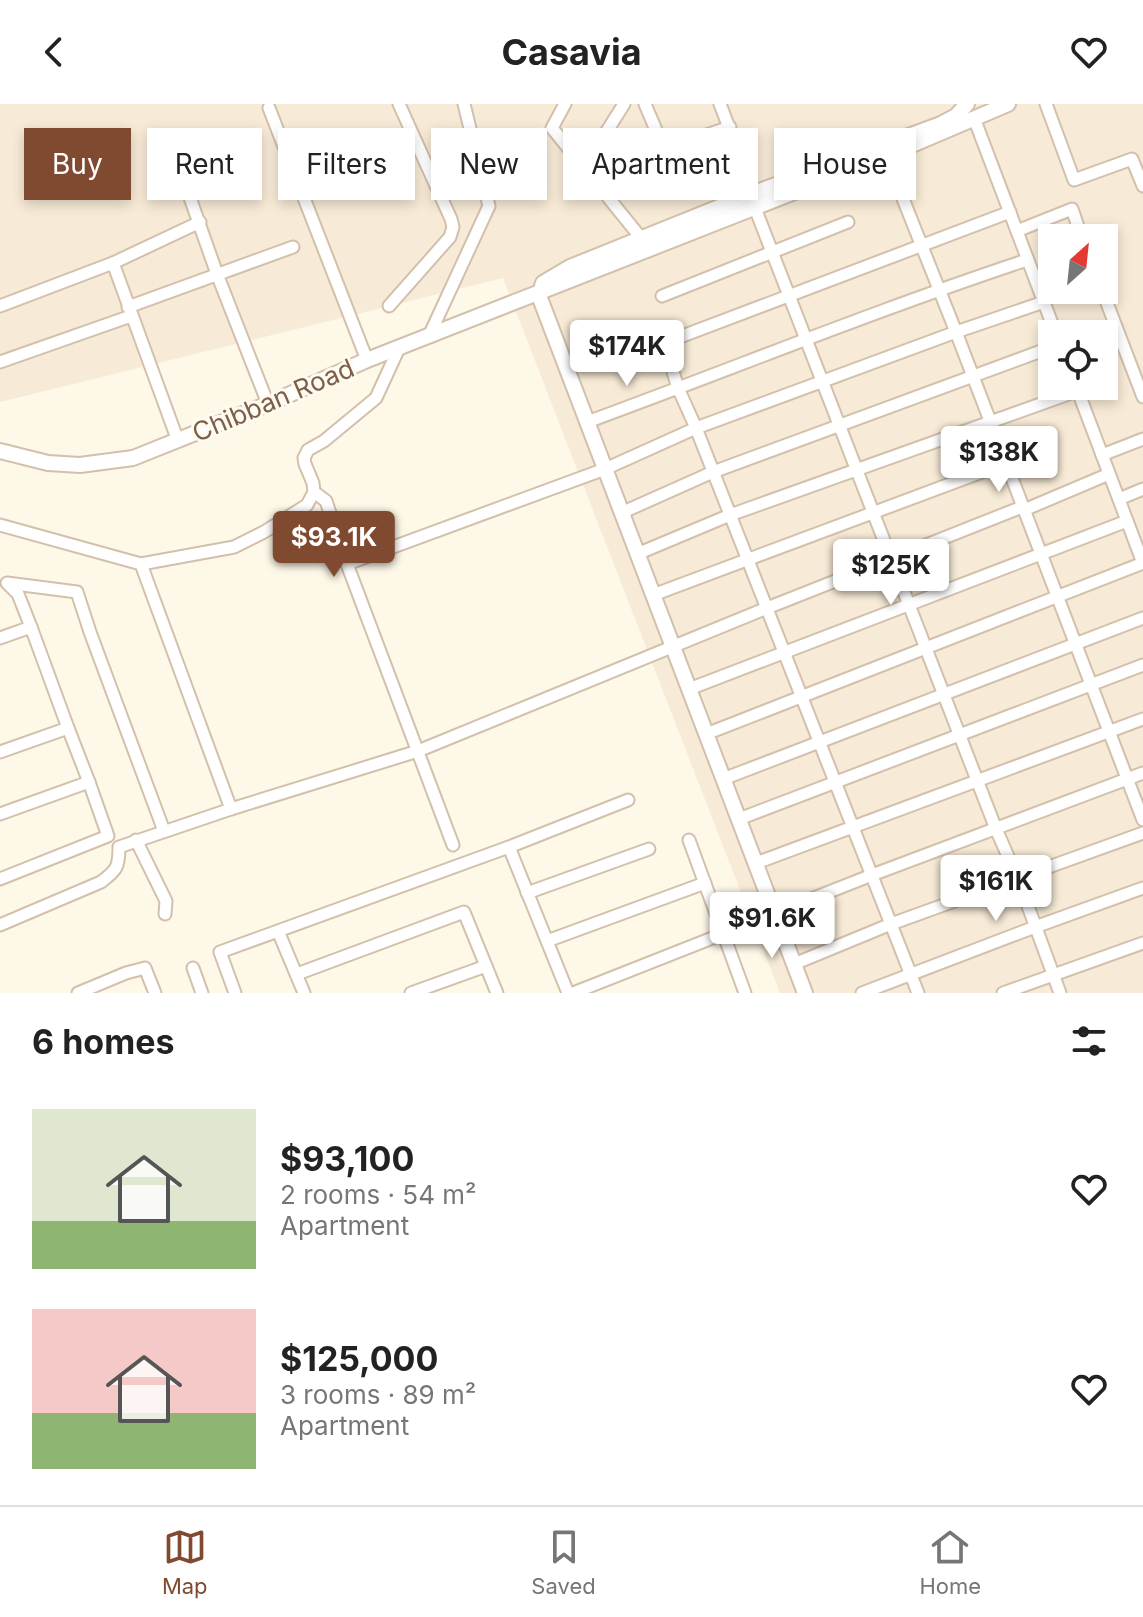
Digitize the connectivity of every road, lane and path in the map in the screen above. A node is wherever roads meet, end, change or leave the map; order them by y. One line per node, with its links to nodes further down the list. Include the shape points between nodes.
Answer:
1 (399, 104): 43 (street, via 453,227)
2 (464, 104): 46 (street, via 489,206)
3 (565, 104): 16 (street, via 552,128)
4 (624, 104): 12 (street)
5 (645, 104): 13 (street)
6 (720, 104): 11 (street)
7 (1046, 104): 17 (street, via 1074,180 1132,159)
8 (1000, 105): 10 (street, Chibban Road)
9 (269, 108): 50 (street)
10 (970, 109): 15 (street, Chibban Road); 22 (street, Chibban Road); 23 (street)
11 (730, 127): 14 (street); 22 (street)
12 (611, 128)
13 (655, 128)
14 (727, 128)
15 (916, 139)
16 (563, 143)
17 (1143, 186)
18 (774, 194): 22 (street, Chibban Road)
19 (192, 200): 24 (street)
20 (609, 200): 28 (street)
21 (903, 200): 30 (street)
22 (755, 201): 28 (street, Chibban Road); 31 (street); 37 (street, Chibban Road)
23 (1010, 212): 27 (street); 30 (street)
24 (200, 222): 33 (street); 34 (street)
25 (848, 222): 31 (street)
26 (1077, 224): 27 (street, via 1072,209)
27 (1017, 231): 32 (street)
28 (641, 238): 37 (street, Chibban Road, via 570,267 543,283)
29 (293, 247): 34 (street)
30 (922, 247): 36 (street); 39 (street)
31 (773, 252): 38 (street); 39 (street)
32 (1027, 260): 35 (street); 36 (street)
33 (113, 263): 42 (street); 44 (street)
34 (217, 274): 44 (street); 58 (street)
35 (1038, 287)
36 (939, 289): 45 (street); 47 (street)
37 (538, 293): 46 (street, Chibban Road); 59 (street)
38 (662, 296)
39 (790, 296): 47 (street); 54 (street, via 664,343)
40 (1038, 304): 45 (street)
41 (1107, 304): 55 (street)
42 (0, 306)
43 (389, 306)
44 (130, 311): 51 (street); 64 (street)
45 (956, 332): 52 (street); 53 (street)
46 (429, 336): 48 (street, Chibban Road)
47 (807, 340): 53 (street); 54 (street)
48 (399, 348): 50 (street, Chibban Road); 73 (street, via 376,398 305,454)
49 (1038, 352): 52 (street)
50 (367, 360): 58 (street, Chibban Road)
51 (0, 362)
52 (972, 376): 60 (street); 61 (street)
53 (823, 382): 61 (street); 62 (street)
54 (678, 388): 59 (street); 62 (street)
55 (1143, 397)
56 (1046, 400): 60 (street)
57 (1081, 400): 66 (street)
58 (268, 404): 64 (street, Chibban Road)
59 (587, 422): 68 (street)
60 (990, 422): 67 (street); 69 (street)
61 (840, 426): 69 (street); 70 (street)
62 (696, 428): 68 (street); 70 (street)
63 (1143, 439): 66 (street)
64 (178, 441): 65 (street, Chibban Road, via 133,458 80,465)
65 (0, 451)
66 (1102, 455): 71 (street)
67 (1006, 463): 75 (street); 77 (street)
68 (605, 469): 76 (street); 88 (street)
69 (857, 470): 77 (street); 78 (street)
70 (713, 472): 76 (street); 78 (street)
71 (1109, 474): 74 (street); 75 (street)
72 (1143, 489): 74 (street)
73 (314, 492): 87 (street, via 307,505 234,547); 88 (street, via 326,501)
74 (1119, 499): 79 (street)
75 (1023, 508): 83 (street); 85 (street)
76 (621, 513): 82 (street)
77 (874, 513): 84 (street); 85 (street)
78 (730, 515): 82 (street); 84 (street)
79 (1127, 521): 81 (street); 83 (street)
80 (0, 525): 87 (street)
81 (1138, 537): 86 (street)
82 (637, 554): 90 (street)
83 (1041, 554): 91 (street); 92 (street)
84 (747, 559): 90 (street); 93 (street)
85 (892, 559): 92 (street); 93 (street)
86 (1143, 563): 91 (street)
87 (141, 564): 121 (street)
88 (347, 564): 112 (street)
89 (3, 582): 95 (street, via 18,594); 127 (street, via 77,592)
90 (653, 595): 98 (street)
91 (1057, 597): 97 (street); 99 (street)
92 (909, 604): 99 (street); 100 (street)
93 (767, 608): 98 (street); 100 (street)
94 (1143, 618): 97 (street)
95 (31, 627): 96 (street); 107 (street)
96 (0, 638)
97 (1075, 644): 102 (street); 104 (street)
98 (673, 647): 103 (street); 112 (street)
99 (926, 648): 104 (street); 105 (street)
100 (784, 652): 103 (street); 105 (street)
101 (1143, 665): 102 (street)
102 (1091, 685): 108 (street); 110 (street)
103 (689, 689): 109 (street)
104 (944, 694): 110 (street); 111 (street)
105 (801, 696): 109 (street); 111 (street)
106 (1143, 719): 108 (street)
107 (68, 728): 113 (street); 118 (street)
108 (1109, 731): 116 (street); 117 (street)
109 (706, 734): 115 (street)
110 (960, 735): 117 (street); 119 (street)
111 (819, 741): 115 (street); 119 (street)
112 (418, 751): 121 (street); 132 (street)
113 (0, 752)
114 (1143, 773): 116 (street)
115 (723, 779): 123 (street)
116 (1127, 779): 124 (street); 126 (street)
117 (977, 780): 125 (street); 126 (street)
118 (89, 782): 122 (street); 129 (street)
119 (835, 782): 123 (street); 125 (street)
120 (628, 800): 134 (street)
121 (231, 809): 127 (street)
122 (0, 814)
123 (739, 819): 136 (street)
124 (1143, 820)
125 (852, 826): 136 (street); 137 (street)
126 (996, 829): 137 (street); 139 (street)
127 (164, 831): 130 (street)
128 (1143, 833): 139 (street)
129 (108, 836): 133 (street); 138 (street)
130 (136, 840): 133 (street); 144 (street, via 166,901)
131 (689, 840): 140 (street)
132 (453, 845)
133 (119, 847): 146 (street, via 119,864 101,882)
134 (509, 847): 142 (street); 148 (street)
135 (649, 849): 142 (street)
136 (756, 863): 143 (street)
137 (872, 875): 143 (street); 145 (street)
138 (0, 879)
139 (1018, 879): 145 (street); 147 (street)
140 (705, 883): 149 (street); 150 (street)
141 (1143, 888): 147 (street)
142 (527, 893): 150 (street)
143 (774, 913): 149 (street); 152 (street)
144 (165, 914)
145 (891, 924): 152 (street); 155 (street)
146 (0, 925)
147 (1035, 927): 155 (street); 157 (street)
148 (278, 931): 156 (street); 161 (street, via 220,952)
149 (723, 933): 165 (street); 166 (street)
150 (547, 941): 165 (street)
151 (1143, 943): 157 (street)
152 (794, 964): 167 (street)
153 (486, 966): 156 (street, via 464,912); 163 (street); 164 (street)
154 (193, 968): 160 (street)
155 (911, 973): 168 (street); 169 (street)
156 (297, 974): 162 (street)
157 (1053, 977): 170 (street); 171 (street)
158 (78, 993): 159 (street, via 145,968)
159 (155, 993)
160 (202, 993)
161 (235, 993)
162 (304, 993)
163 (411, 993)
164 (497, 993)
165 (570, 993)
166 (745, 993)
167 (805, 993)
168 (862, 993)
169 (918, 993)
170 (1003, 993)
171 (1060, 993)

